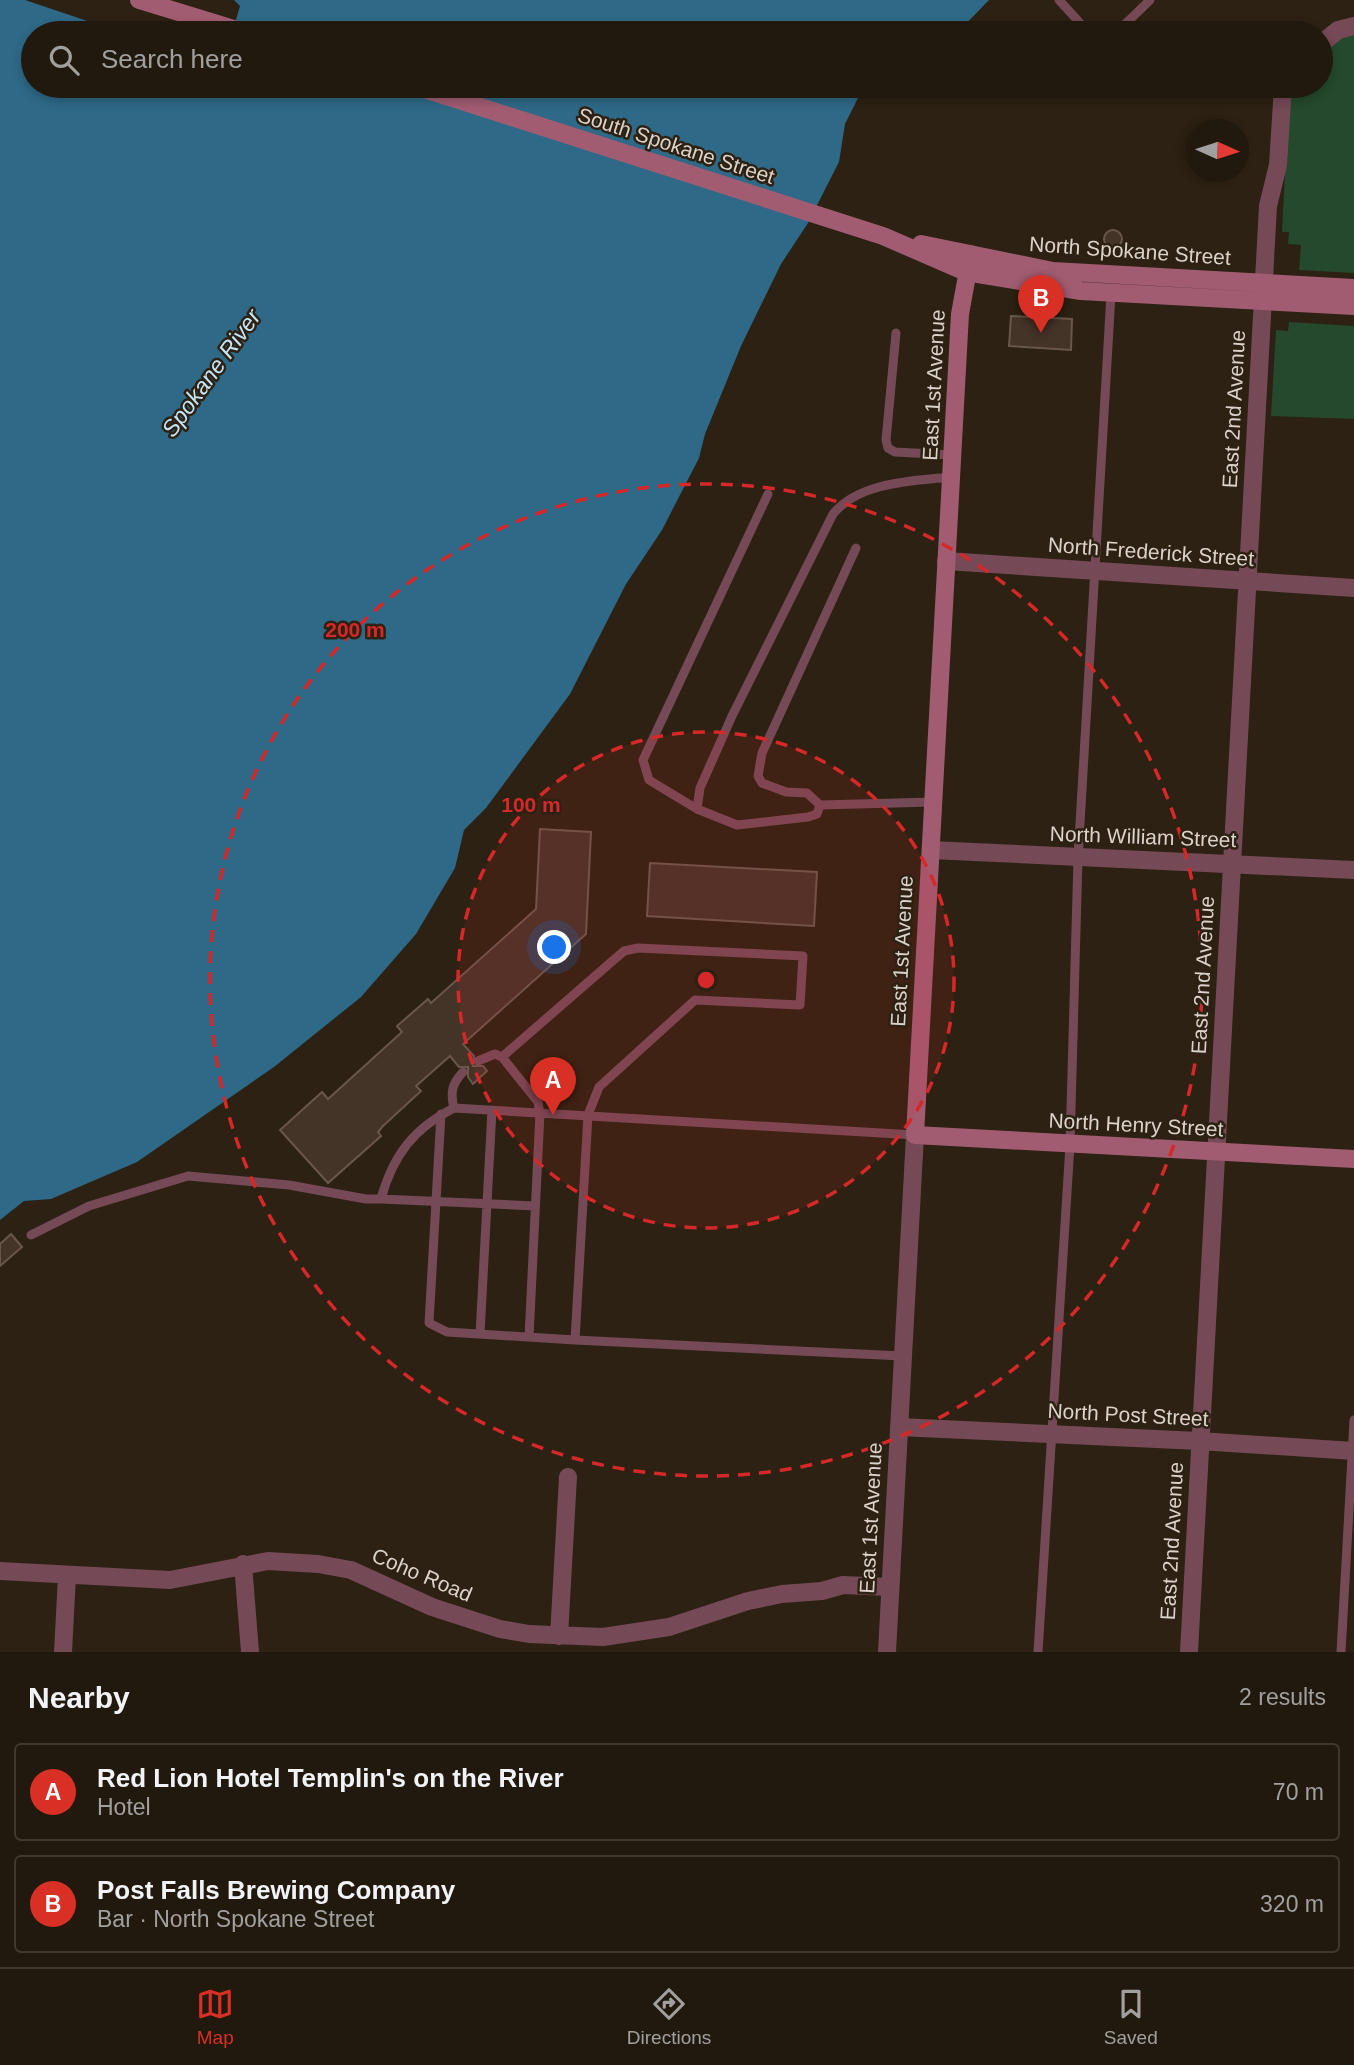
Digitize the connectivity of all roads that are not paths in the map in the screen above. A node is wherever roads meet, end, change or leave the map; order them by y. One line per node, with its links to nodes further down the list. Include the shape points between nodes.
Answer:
1 (139, 0): 4 (main road)
2 (1059, 0): 5 (lane)
3 (1150, 0): 6 (lane)
4 (207, 21)
5 (1078, 21)
6 (1128, 21)
7 (1354, 26): 8 (street)
8 (1333, 34)
9 (452, 98): 11 (main road, South Spokane Street)
10 (1282, 98): 14 (street, East 2nd Avenue)
11 (883, 236): 12 (main road, North Spokane Street)
12 (969, 263): 14 (main road, North Spokane Street); 15 (main road, North Spokane Street, via 1036,286); 18 (main road, East 1st Avenue, via 961,306)
13 (1354, 288): 14 (main road, North Spokane Street)
14 (1263, 292): 15 (main road, North Spokane Street); 16 (main road, North Spokane Street); 24 (street, East 2nd Avenue)
15 (1111, 293): 23 (lane)
16 (1354, 306)
17 (896, 332): 18 (lane, via 888,448)
18 (952, 455): 19 (main road, East 1st Avenue)
19 (951, 477): 22 (main road, East 1st Avenue); 28 (lane, via 898,483 861,494 844,500 832,514 732,716 700,788)
20 (768, 494): 28 (lane, via 643,760 649,780)
21 (856, 548): 27 (lane, via 758,766 762,783 786,792 807,793)
22 (946, 561): 23 (street, North Frederick Street); 26 (main road, East 1st Avenue)
23 (1094, 572): 24 (street, North Frederick Street); 30 (lane)
24 (1246, 581): 25 (street, North Frederick Street); 31 (street, East 2nd Avenue)
25 (1354, 588)
26 (933, 802): 27 (lane); 29 (main road, East 1st Avenue)
27 (820, 805): 28 (lane, via 817,814 808,817 737,825)
28 (697, 809)
29 (931, 850): 30 (street, North William Street); 41 (main road, East 1st Avenue)
30 (1078, 858): 31 (street, North William Street); 42 (lane)
31 (1232, 863): 32 (street, North William Street); 43 (street, East 2nd Avenue)
32 (1354, 870)
33 (502, 1057): 34 (lane, via 495,1054); 38 (lane, via 538,1102); 40 (lane, via 624,951 803,956 800,1004 695,1000 599,1087)
34 (478, 1060)
35 (463, 1072): 36 (lane, via 451,1094)
36 (454, 1108): 37 (lane); 39 (lane)
37 (492, 1110): 38 (lane); 47 (lane)
38 (540, 1113): 40 (lane); 48 (lane)
39 (441, 1114): 45 (lane, via 404,1144 389,1170); 46 (lane)
40 (588, 1115): 41 (lane); 52 (lane)
41 (915, 1135): 42 (main road, North Henry Street); 53 (street, East 1st Avenue)
42 (1070, 1145): 43 (main road, North Henry Street); 56 (lane)
43 (1217, 1153): 44 (main road, North Henry Street); 57 (street, East 2nd Avenue)
44 (1354, 1159)
45 (381, 1199): 46 (lane); 49 (lane, via 188,1176 89,1206)
46 (436, 1201): 47 (lane); 50 (lane, via 429,1322 447,1332)
47 (487, 1204): 48 (lane); 50 (lane)
48 (536, 1206): 51 (lane)
49 (31, 1235)
50 (480, 1334): 51 (lane)
51 (528, 1337): 52 (lane)
52 (575, 1340): 53 (lane)
53 (902, 1356): 55 (street, East 1st Avenue)
54 (1354, 1420): 58 (lane)
55 (899, 1427): 56 (street, North Post Street); 63 (street, East 1st Avenue)
56 (1049, 1434): 57 (street, North Post Street); 68 (lane)
57 (1199, 1441): 58 (street, North Post Street); 69 (street, East 2nd Avenue)
58 (1353, 1451): 70 (lane)
59 (568, 1477): 64 (street)
60 (243, 1563): 62 (street, Coho Road, via 170,1580); 64 (street, Coho Road, via 295,1561 351,1570 461,1618 500,1629); 66 (street)
61 (0, 1571): 62 (street, Coho Road)
62 (67, 1576): 65 (street)
63 (889, 1593): 64 (street, Coho Road, via 843,1585 748,1601 636,1634); 67 (street, East 1st Avenue)
64 (559, 1636)
65 (63, 1652)
66 (250, 1652)
67 (887, 1652)
68 (1038, 1652)
69 (1189, 1652)
70 (1341, 1652)

